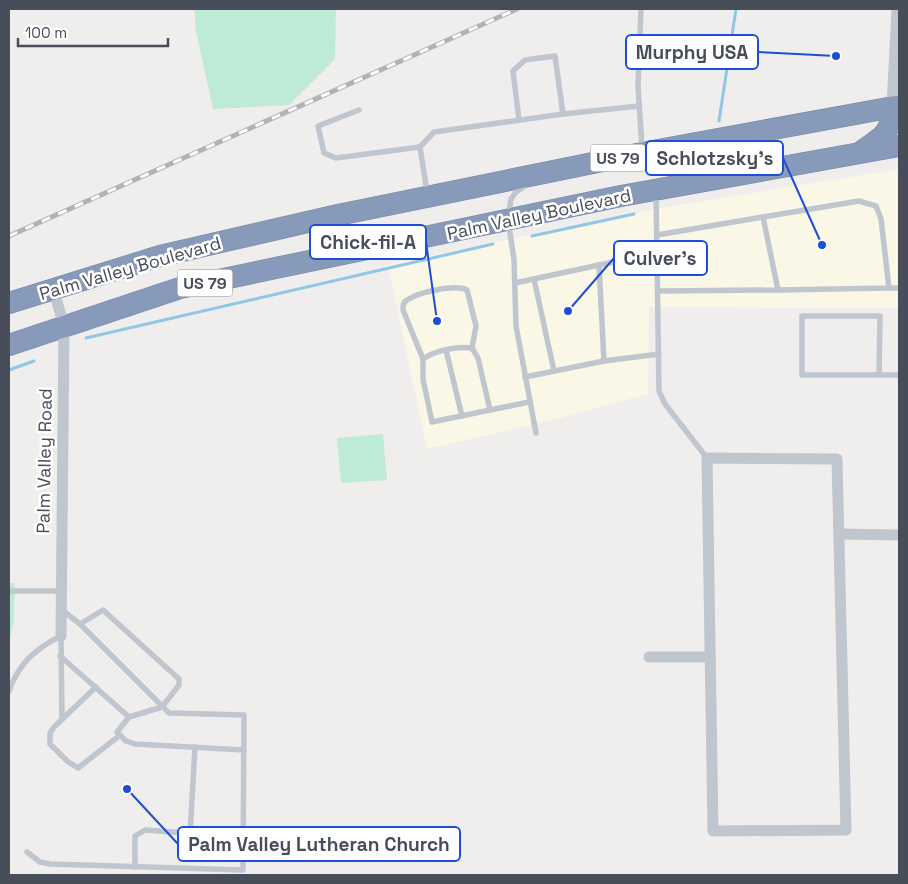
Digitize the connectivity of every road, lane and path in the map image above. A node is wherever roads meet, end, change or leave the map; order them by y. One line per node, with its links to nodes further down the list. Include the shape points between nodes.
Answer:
1 (641, 9): 3 (lane)
2 (897, 9): 4 (street)
3 (640, 106): 6 (lane); 12 (lane)
4 (896, 106): 8 (highway, Palm Valley Boulevard / US 79); 13 (highway, via 888,131)
5 (359, 110): 11 (lane, via 318,126 324,152 336,158)
6 (562, 114): 7 (lane); 7 (lane, via 556,56 525,60 513,71)
7 (519, 120): 11 (lane, via 434,132)
8 (758, 131): 9 (lane); 12 (highway, Palm Valley Boulevard / US 79)
9 (725, 146)
10 (899, 146): 13 (highway, Palm Valley Boulevard / US 79)
11 (420, 147): 16 (lane)
12 (642, 153): 16 (highway, Palm Valley Boulevard / US 79)
13 (858, 154): 15 (highway, Palm Valley Boulevard / US 79)
14 (538, 182): 18 (lane, via 516,192 509,204)
15 (656, 190): 18 (highway, Palm Valley Boulevard / US 79); 19 (lane)
16 (427, 197): 24 (highway, Palm Valley Boulevard / US 79, via 160,256)
17 (763, 217): 19 (lane); 25 (lane, via 859,201 876,206 881,219); 27 (lane)
18 (508, 220): 23 (lane); 30 (highway, Palm Valley Boulevard / US 79, via 180,288)
19 (657, 235): 28 (lane)
20 (635, 258): 21 (lane)
21 (599, 265): 22 (lane); 36 (lane)
22 (534, 279): 23 (lane); 37 (lane)
23 (515, 283): 40 (lane, via 516,326)
24 (53, 288): 29 (highway, Palm Valley Boulevard / US 79); 30 (street, Palm Valley Road)
25 (889, 288): 26 (lane); 27 (lane)
26 (899, 288)
27 (778, 290): 28 (lane)
28 (659, 291): 34 (lane)
29 (9, 303)
30 (64, 326): 31 (highway, Palm Valley Boulevard / US 79); 49 (street, Palm Valley Road)
31 (9, 345)
32 (472, 348): 33 (lane); 35 (lane, via 476,326 467,290 451,288 420,295 403,304); 42 (lane, via 478,358)
33 (446, 350): 35 (lane); 43 (lane)
34 (658, 354): 36 (lane); 45 (lane, via 660,391 665,404)
35 (423, 359): 43 (lane, via 423,379 432,422)
36 (604, 361): 37 (lane)
37 (554, 371): 40 (lane)
38 (880, 375): 38 (lane, via 802,375 802,316 880,316); 39 (lane)
39 (899, 376)
40 (525, 377): 41 (lane)
41 (529, 402): 42 (lane); 44 (lane)
42 (490, 410): 43 (lane)
43 (462, 416)
44 (536, 433)
45 (707, 458): 46 (street, via 837,458); 55 (street)
46 (840, 534): 47 (street); 55 (street, via 846,830 712,831)
47 (899, 535)
48 (9, 591): 49 (lane)
49 (60, 591): 50 (street, Palm Valley Road)
50 (61, 608): 51 (lane); 52 (street, Palm Valley Road)
51 (80, 624): 58 (lane); 58 (lane, via 103,610 179,679 179,685)
52 (61, 636): 53 (lane); 57 (lane, via 39,647 15,673)
53 (60, 656): 56 (lane); 60 (lane)
54 (649, 657): 55 (street)
55 (710, 657)
56 (96, 687): 59 (lane); 60 (lane)
57 (9, 691)
58 (162, 707): 59 (lane); 63 (lane, via 169,713 244,716)
59 (130, 717): 61 (lane, via 119,728)
60 (62, 719): 61 (lane, via 54,726 49,740 53,748 74,766 84,765)
61 (119, 736): 62 (lane, via 135,744)
62 (195, 747): 63 (lane); 64 (lane)
63 (244, 750): 65 (lane)
64 (190, 834): 65 (lane); 67 (lane, via 145,830 135,836)
65 (243, 837): 67 (lane, via 243,870)
66 (27, 852): 67 (lane, via 40,862 50,864)
67 (135, 867)

